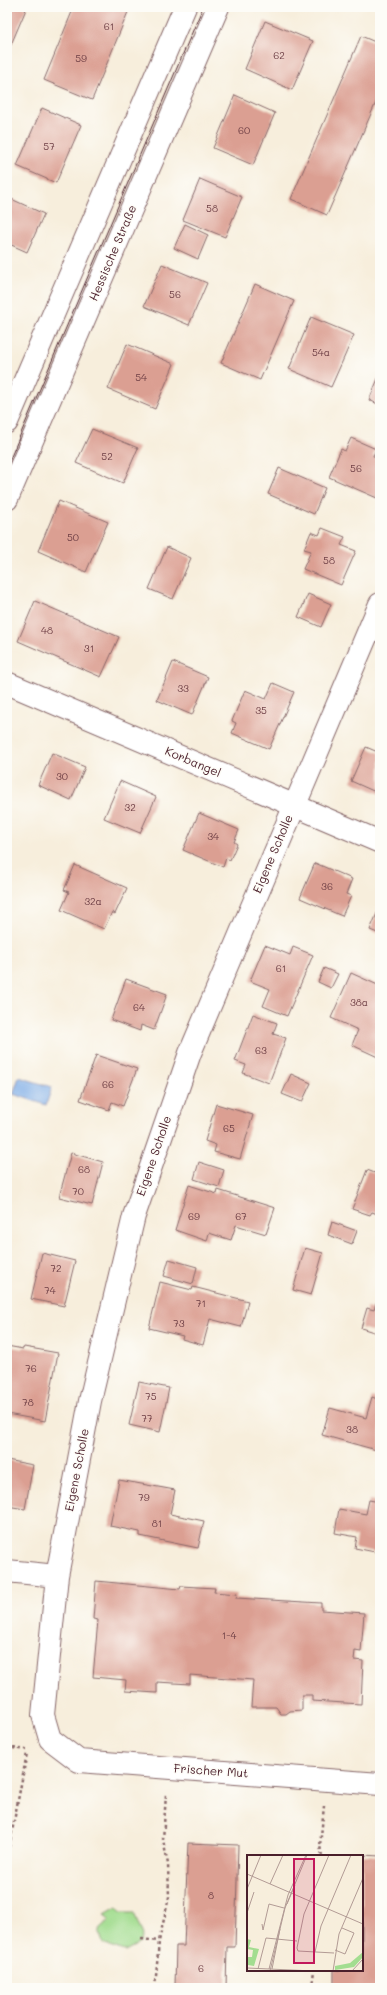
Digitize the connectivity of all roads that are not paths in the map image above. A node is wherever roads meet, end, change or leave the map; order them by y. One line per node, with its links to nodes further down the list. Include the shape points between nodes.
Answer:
1 (185, 7): 3 (street)
2 (218, 7): 4 (street, Hessische Straße)
3 (7, 422)
4 (7, 499)
5 (380, 604): 7 (street, Eigene Scholle)
6 (7, 683): 7 (street, Korbangel)
7 (293, 805): 8 (street, Korbangel); 10 (street, Eigene Scholle, via 190,1053 134,1216 90,1401)
8 (380, 842)
9 (7, 1571): 10 (street)
10 (57, 1576): 11 (street, Eigene Scholle, via 43,1715)
11 (50, 1739): 12 (street, Frischer Mut, via 79,1761)
12 (380, 1784)

